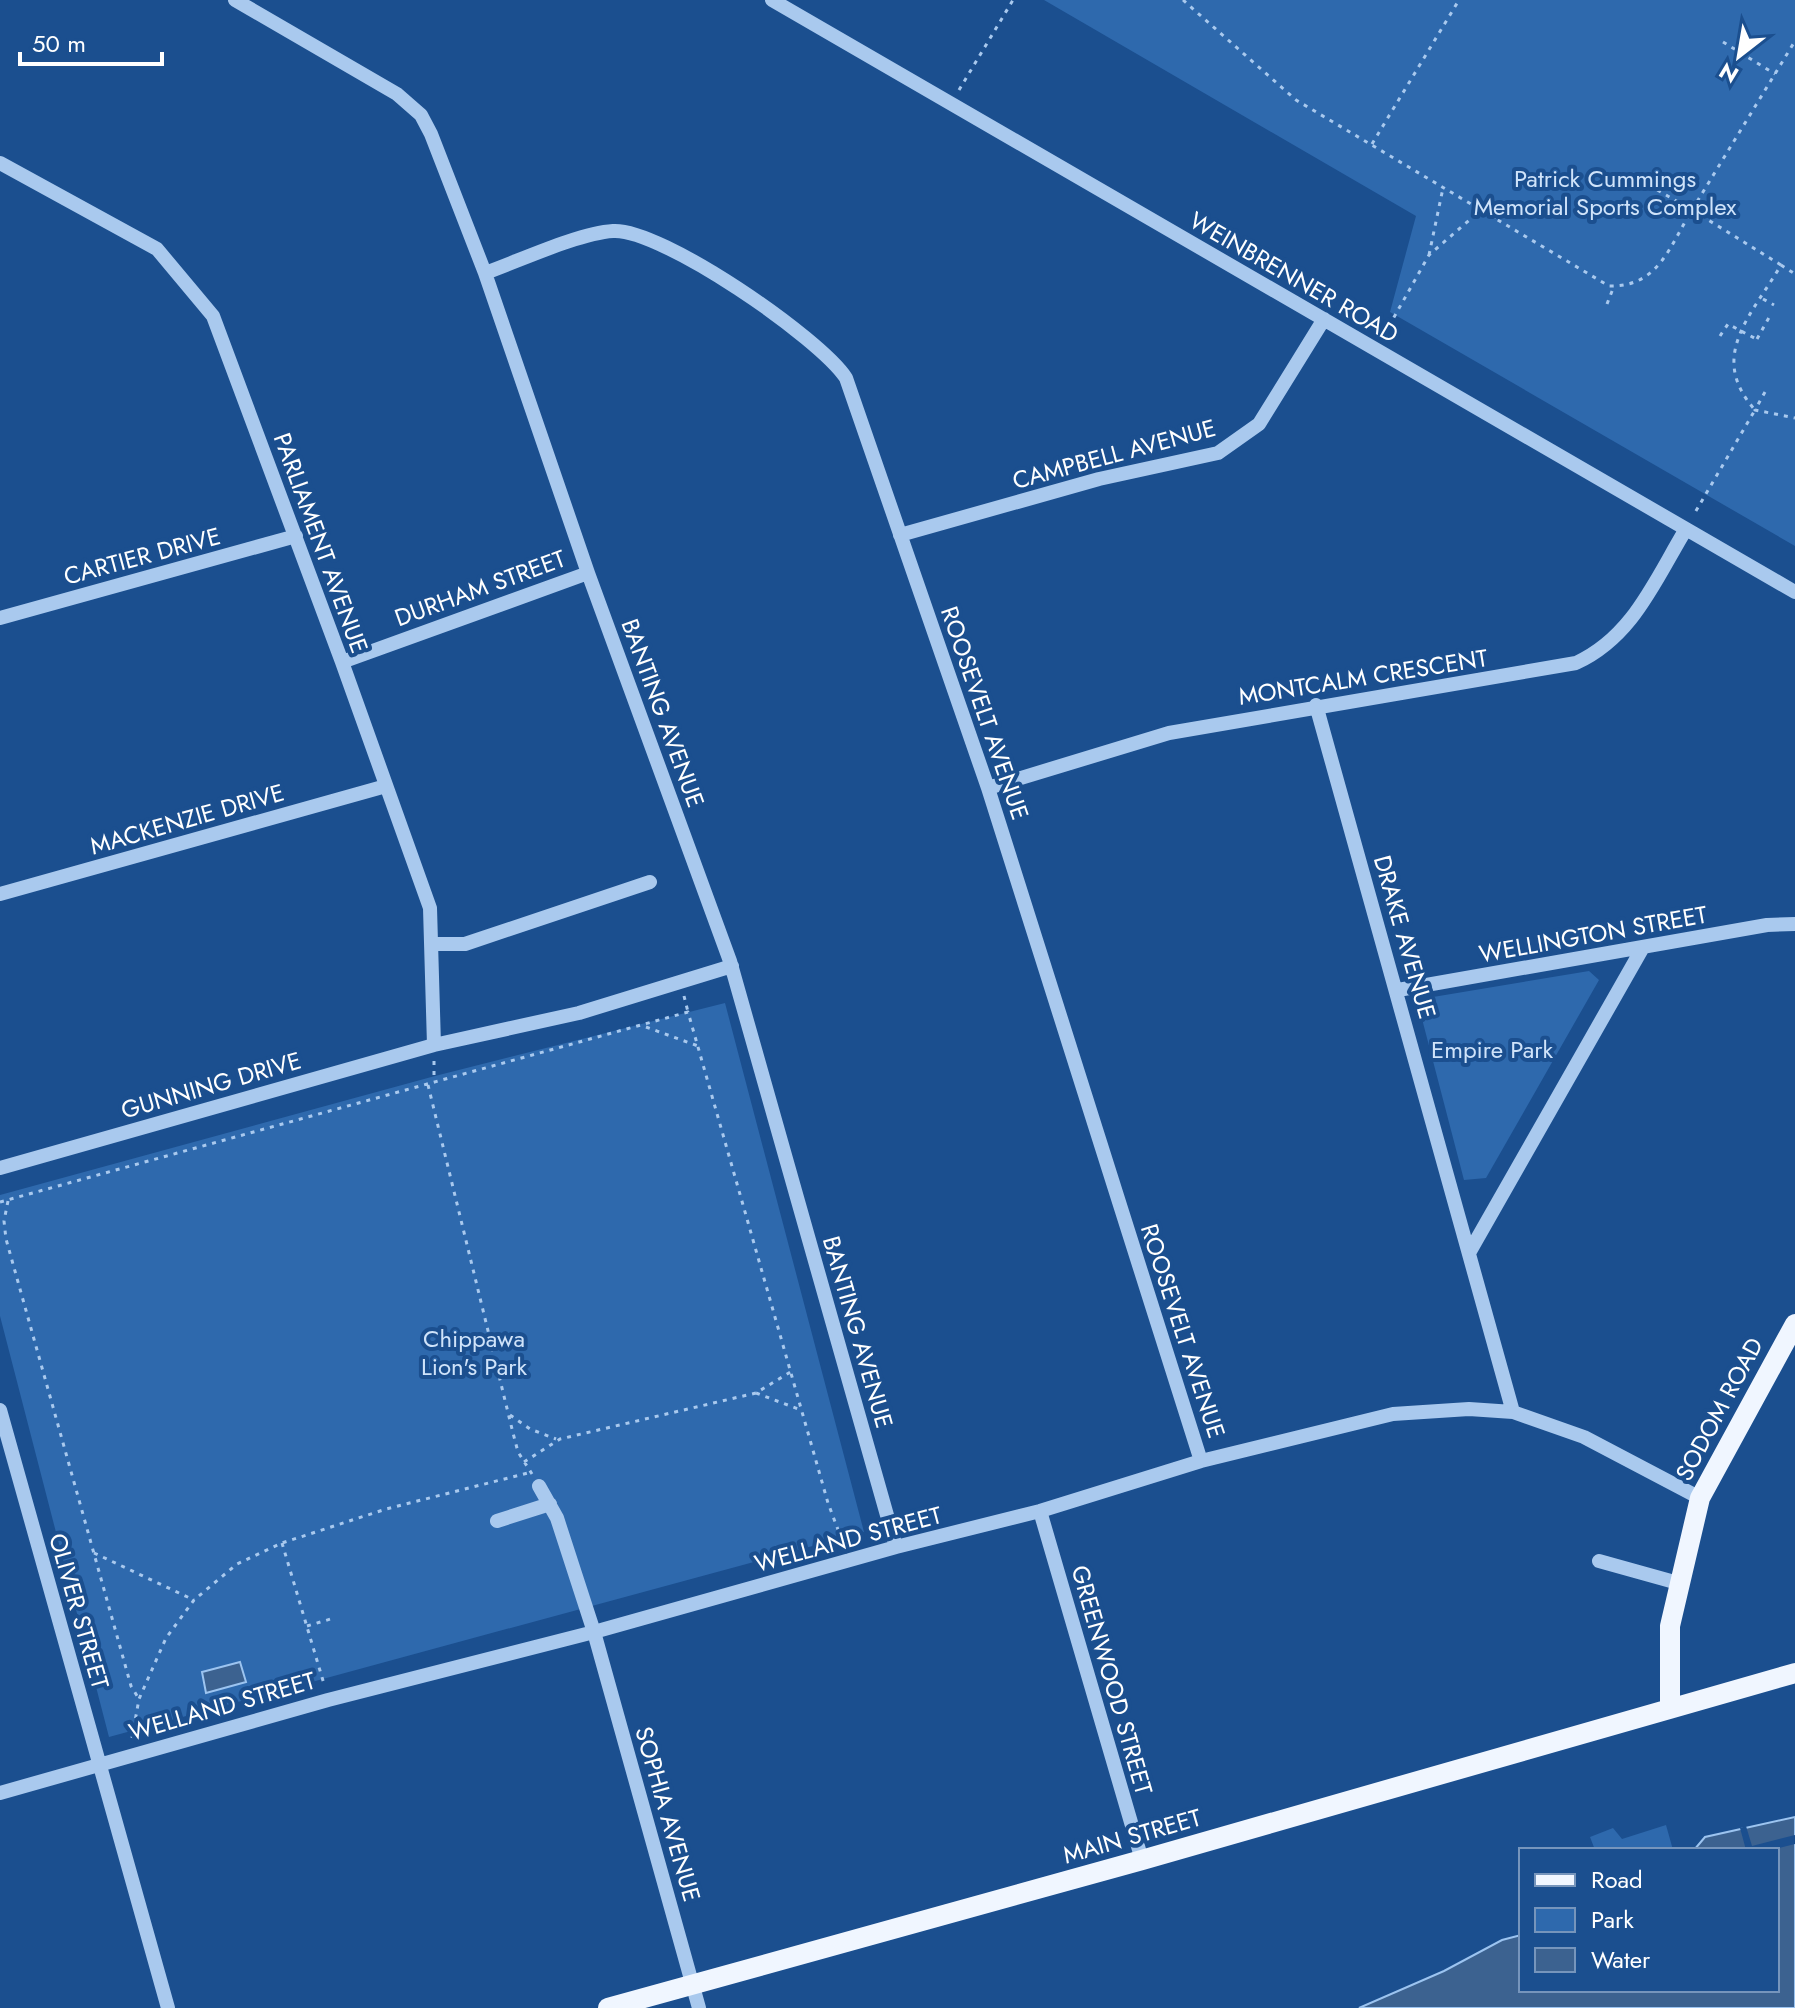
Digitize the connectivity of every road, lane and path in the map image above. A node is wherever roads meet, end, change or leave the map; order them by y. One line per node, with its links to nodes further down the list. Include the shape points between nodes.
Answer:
1 (235, 0): 20 (street, BANTING AVENUE, via 411,104 431,134)
2 (772, 0): 9 (street, WEINBRENNER ROAD)
3 (1013, 0): 9 (path)
4 (1184, 0): 10 (path, via 1275,84)
5 (1459, 0): 10 (path)
6 (1795, 41): 8 (path)
7 (1723, 42): 8 (path)
8 (1775, 74): 16 (path)
9 (951, 104): 27 (street, WEINBRENNER ROAD)
10 (1371, 145): 13 (path)
11 (0, 163): 36 (street, PARLIAMENT AVENUE, via 157,249 213,316)
12 (1640, 180): 16 (path)
13 (1443, 188): 15 (path); 18 (path)
14 (1503, 202): 17 (path)
15 (1481, 210): 17 (path); 18 (path)
16 (1692, 210): 19 (path); 22 (path, via 1654,272 1637,284)
17 (1494, 218): 22 (path)
18 (1429, 255): 30 (path)
19 (1781, 265): 21 (path); 23 (path)
20 (485, 273): 35 (street, ROOSEVELT AVENUE, via 612,231 655,241 747,295 826,353 846,378); 37 (street, BANTING AVENUE)
21 (1795, 274)
22 (1614, 286): 24 (path)
23 (1762, 298): 25 (path); 28 (path)
24 (1607, 304)
25 (1774, 305)
26 (1771, 314): 28 (path, via 1758,340)
27 (1324, 319): 30 (street, WEINBRENNER ROAD); 35 (street, CAMPBELL AVENUE, via 1259,424 1218,453 1099,479)
28 (1742, 331): 29 (path, via 1728,324); 32 (path, via 1734,344 1733,376)
29 (1720, 336)
30 (1378, 350): 34 (street, WEINBRENNER ROAD)
31 (1765, 392): 32 (path)
32 (1755, 410): 33 (path); 34 (path)
33 (1795, 418)
34 (1686, 529): 38 (street, WEINBRENNER ROAD); 41 (street, MONTCALM CRESCENT, via 1623,631 1591,656 1559,668)
35 (900, 535): 43 (street, ROOSEVELT AVENUE)
36 (296, 536): 39 (street, CARTIER DRIVE); 40 (street, PARLIAMENT AVENUE)
37 (588, 573): 40 (street, DURHAM STREET); 49 (street, BANTING AVENUE)
38 (1795, 592)
39 (0, 618)
40 (342, 662): 42 (street, PARLIAMENT AVENUE)
41 (1316, 705): 43 (street, MONTCALM CRESCENT, via 1157,736); 50 (street, DRAKE AVENUE)
42 (386, 786): 45 (street, MACKENZIE DRIVE); 47 (street, PARLIAMENT AVENUE, via 430,908)
43 (988, 788): 71 (street, ROOSEVELT AVENUE)
44 (650, 882): 47 (street, via 465,944)
45 (0, 894)
46 (1795, 924): 48 (street, WELLINGTON STREET)
47 (433, 944): 54 (street, PARLIAMENT AVENUE)
48 (1642, 949): 50 (street, WELLINGTON STREET); 62 (street)
49 (732, 966): 54 (street, GUNNING DRIVE, via 535,1024); 80 (street, BANTING AVENUE)
50 (1398, 990): 62 (street, DRAKE AVENUE)
51 (683, 993): 52 (path)
52 (688, 1012): 53 (path); 55 (path)
53 (643, 1025): 55 (path); 56 (path)
54 (434, 1045): 57 (street, GUNNING DRIVE)
55 (698, 1046): 64 (path)
56 (428, 1085): 58 (path); 69 (path)
57 (0, 1168)
58 (8, 1201): 59 (path); 61 (path)
59 (0, 1202)
60 (0, 1232): 61 (path)
61 (6, 1239): 81 (path)
62 (1469, 1253): 68 (street, DRAKE AVENUE)
63 (1795, 1324): 75 (main road, SODOM ROAD)
64 (792, 1371): 65 (path); 67 (path)
65 (756, 1393): 67 (path); 70 (path)
66 (0, 1410): 94 (street, OLIVER STREET)
67 (803, 1410): 82 (path, via 836,1529)
68 (1513, 1412): 71 (street, WELLAND STREET, via 1393,1414); 75 (street, WELLAND STREET, via 1584,1437)
69 (508, 1414): 70 (path); 72 (path)
70 (560, 1439): 72 (path)
71 (1201, 1461): 77 (street, WELLAND STREET)
72 (524, 1462): 73 (path)
73 (531, 1473): 74 (path); 79 (path, via 386,1509)
74 (539, 1486): 76 (street, SOPHIA AVENUE)
75 (1700, 1498): 84 (main road, SODOM ROAD)
76 (550, 1504): 78 (street); 88 (street, SOPHIA AVENUE)
77 (1040, 1511): 80 (street, WELLAND STREET); 96 (street, GREENWOOD STREET)
78 (497, 1521)
79 (282, 1543): 85 (path, via 237,1564); 87 (path)
80 (896, 1547): 82 (street, WELLAND STREET)
81 (94, 1553): 85 (path); 90 (path)
82 (853, 1559): 88 (street, WELLAND STREET)
83 (1599, 1561): 84 (street)
84 (1678, 1583): 92 (main road, SODOM ROAD, via 1669,1643)
85 (194, 1600): 90 (path, via 166,1638)
86 (334, 1618): 87 (path)
87 (307, 1626): 91 (path)
88 (594, 1632): 91 (street, WELLAND STREET); 97 (street, SOPHIA AVENUE)
89 (1795, 1673): 92 (main road, MAIN STREET)
90 (139, 1699): 93 (path)
91 (328, 1700): 93 (street, WELLAND STREET)
92 (1670, 1709): 96 (main road, MAIN STREET)
93 (134, 1754): 94 (street, WELLAND STREET)
94 (98, 1764): 95 (street, WELLAND STREET); 98 (street, OLIVER STREET)
95 (0, 1793)
96 (1142, 1860): 97 (main road, MAIN STREET)
97 (692, 1984): 99 (main road, MAIN STREET); 100 (street, SOPHIA AVENUE)
98 (168, 2008)
99 (608, 2008)
100 (699, 2008)

